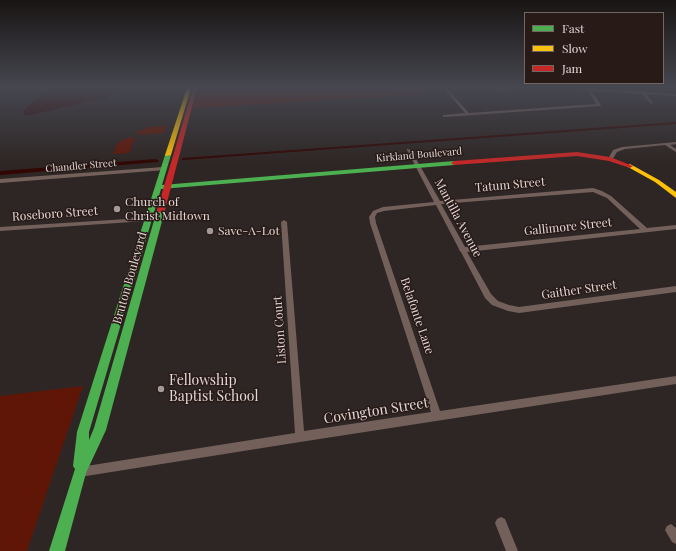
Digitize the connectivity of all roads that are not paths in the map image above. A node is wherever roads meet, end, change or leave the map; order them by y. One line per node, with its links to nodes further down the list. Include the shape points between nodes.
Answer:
1 (184, 114): 12 (street, Bruton Boulevard)
2 (185, 114): 14 (street, Bruton Boulevard)
3 (468, 114): 4 (street); 5 (street)
4 (472, 114)
5 (445, 116)
6 (676, 143): 7 (street)
7 (666, 144): 9 (street); 10 (street, via 624,148 615,151)
8 (409, 150): 11 (street, Mantilla Avenue)
9 (676, 151)
10 (610, 159): 11 (street, Kirkland Boulevard, via 563,154); 16 (street, Kirkland Boulevard, via 647,174)
11 (417, 166): 14 (street, Kirkland Boulevard); 17 (street, Mantilla Avenue)
12 (163, 169): 13 (street, Chandler Street); 15 (street, Bruton Boulevard)
13 (0, 181)
14 (167, 186): 15 (street, Kirkland Boulevard); 18 (street, Bruton Boulevard)
15 (158, 187): 19 (street, Bruton Boulevard)
16 (676, 196)
17 (438, 203): 21 (street, Tatum Street, via 383,209 375,212 372,217); 24 (street, Tatum Street, via 593,190 609,198); 25 (street, Mantilla Avenue)
18 (159, 219): 19 (street, Roseboro Street); 27 (street, Bruton Boulevard)
19 (147, 220): 23 (street, Roseboro Street); 28 (street, Bruton Boulevard)
20 (284, 222): 34 (street, Liston Court)
21 (373, 223): 33 (street, Belafonte Lane)
22 (676, 227): 24 (street, Gallimore Street)
23 (0, 229)
24 (645, 230): 25 (street, Gallimore Street)
25 (462, 250): 29 (street, Mantilla Avenue)
26 (676, 289): 29 (street, Gaither Street, via 519,310 495,303)
27 (139, 290): 28 (street); 30 (street, Bruton Boulevard)
28 (125, 292): 31 (street, Bruton Boulevard)
29 (488, 296)
30 (123, 348): 31 (street); 35 (street, Bruton Boulevard, via 100,430)
31 (108, 350): 35 (street, Bruton Boulevard, via 82,432)
32 (676, 380): 33 (street, Covington Street)
33 (437, 416): 34 (street, Covington Street)
34 (300, 437): 35 (street, Covington Street)
35 (80, 472): 37 (street, Bruton Boulevard)
36 (501, 522): 38 (street)
37 (57, 551)
38 (512, 551)

